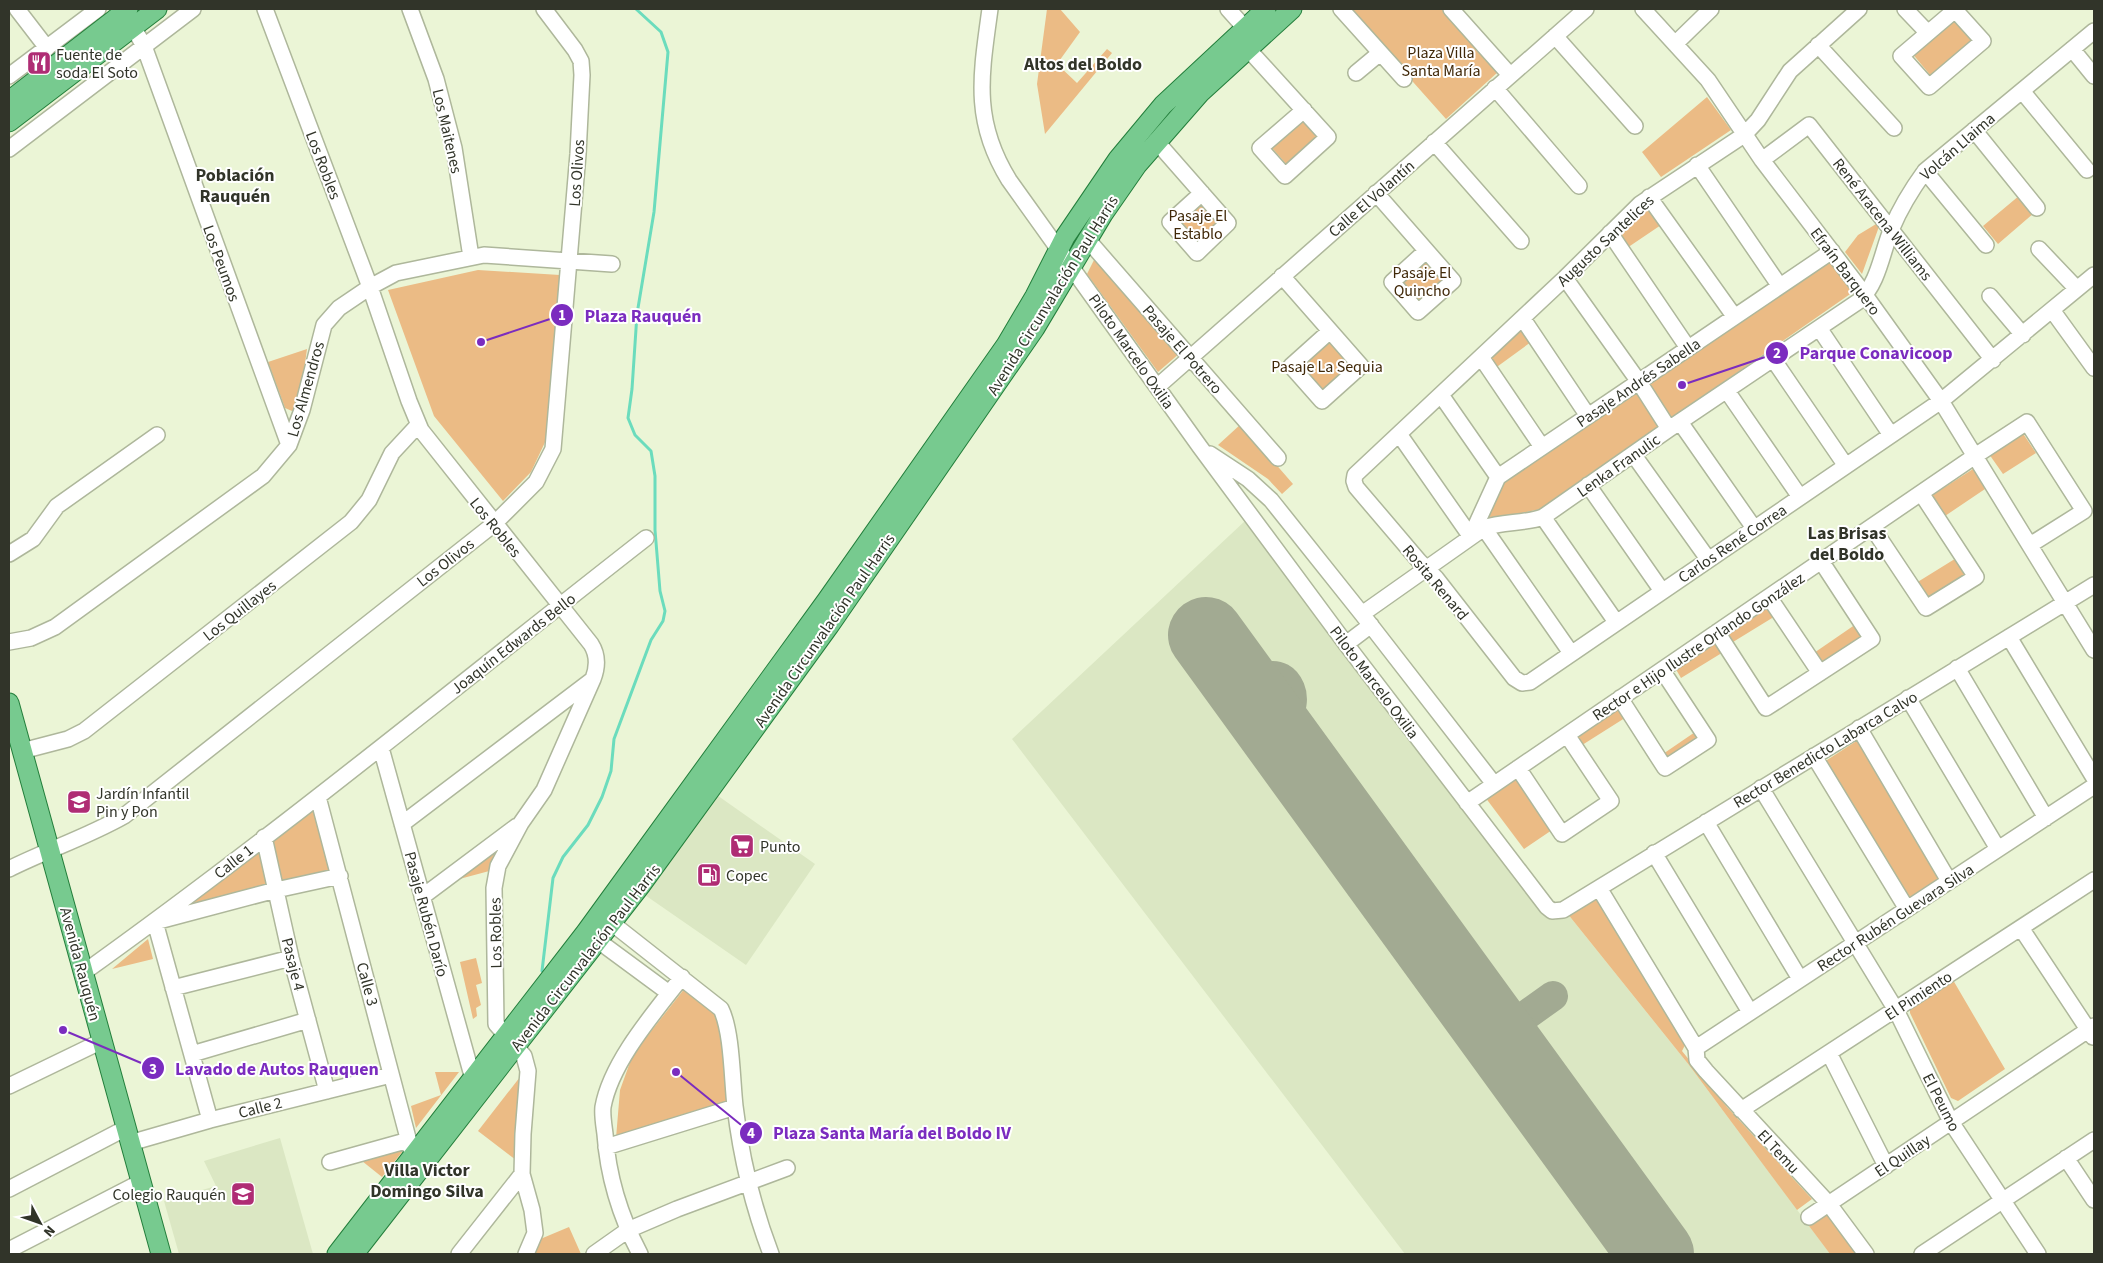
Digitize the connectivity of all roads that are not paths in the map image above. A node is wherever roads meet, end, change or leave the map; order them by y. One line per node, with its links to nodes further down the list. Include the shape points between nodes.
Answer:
1 (17, 9): 28 (street)
2 (98, 9): 28 (street)
3 (128, 9): 39 (main road)
4 (157, 9): 20 (main road)
5 (193, 9): 27 (street)
6 (265, 9): 75 (street, Los Robles)
7 (410, 9): 67 (street, Los Maitenes, via 436,79 454,148)
8 (544, 9): 68 (street, Los Olivos, via 581,62)
9 (990, 9): 64 (street, Piloto Marcelo Oxilia, via 981,91 988,136 999,164)
10 (1228, 9): 21 (street)
11 (1266, 9): 21 (main road, Avenida Circunvalación Paul Harris)
12 (1292, 9): 29 (main road, Avenida Circunvalación Paul Harris)
13 (1341, 9): 31 (street)
14 (1451, 9): 33 (street)
15 (1586, 9): 24 (street, Calle El Volantín)
16 (1643, 9): 25 (street, Efraín Barquero)
17 (1711, 9): 25 (street)
18 (1859, 9): 26 (street, Augusto Santelices)
19 (1906, 9): 23 (street)
20 (133, 27): 27 (street, Los Peumos); 41 (main road)
21 (1245, 28): 64 (main road, Avenida Circunvalación Paul Harris, via 1175,92 1140,131)
22 (2094, 31): 30 (street, Volcán Llaima)
23 (1927, 32): 23 (street, via 1901,56 1929,88 1983,41 1955,10)
24 (1555, 36): 33 (street, Calle El Volantín); 42 (street)
25 (1675, 44): 45 (street, Efraín Barquero, via 1708,80)
26 (1818, 45): 43 (street); 45 (street, Augusto Santelices, via 1790,71 1758,120)
27 (144, 46): 48 (street); 102 (street, Los Peumos)
28 (47, 48): 34 (street)
29 (1248, 48): 40 (street); 46 (main road, Avenida Circunvalación Paul Harris)
30 (2072, 49): 35 (street); 38 (street, Volcán Llaima)
31 (1380, 52): 32 (street); 36 (street)
32 (1356, 73)
33 (1510, 75): 37 (street, Calle El Volantín)
34 (9, 76)
35 (2094, 76)
36 (1404, 79)
37 (1495, 88): 47 (street, Calle El Volantín); 53 (street)
38 (2022, 91): 44 (street, Volcán Llaima); 51 (street)
39 (9, 101)
40 (1304, 110): 40 (street, via 1328,136 1285,176 1260,148)
41 (9, 122)
42 (1635, 126)
43 (1894, 128)
44 (1974, 130): 52 (street, Volcán Llaima); 57 (street)
45 (1744, 135): 49 (street, Efraín Barquero); 50 (street, Augusto Santelices)
46 (1156, 141): 55 (street); 60 (main road, Avenida Circunvalación Paul Harris)
47 (1434, 142): 54 (street, Calle El Volantín); 61 (street)
48 (9, 150)
49 (1762, 160): 58 (street, René Aracena Williams, via 1809,125); 66 (street, Efraín Barquero)
50 (1697, 166): 56 (street, Augusto Santelices); 74 (street)
51 (2087, 170)
52 (1925, 171): 58 (street, Volcán Llaima, via 1906,197); 62 (street)
53 (1580, 186)
54 (1376, 193): 65 (street); 72 (street, Calle El Volantín)
55 (1202, 194): 55 (street, via 1228,223 1197,253 1170,222)
56 (1649, 197): 59 (street, Augusto Santelices); 80 (street)
57 (2037, 208)
58 (1892, 228): 77 (street, Volcán Llaima); 89 (street, René Aracena Williams)
59 (1610, 233): 73 (street, Augusto Santelices); 85 (street)
60 (1087, 239): 70 (main road, Avenida Circunvalación Paul Harris); 86 (street, Pasaje El Potrero)
61 (1521, 241)
62 (1986, 245)
63 (2039, 249): 76 (street)
64 (1058, 250): 70 (street, Piloto Marcelo Oxilia); 177 (main road, Avenida Circunvalación Paul Harris, via 1036,296 1006,345)
65 (1426, 251): 65 (street, via 1453,281 1418,312 1392,282)
66 (1832, 251): 74 (street, Pasaje Andrés Sabella); 77 (street, Efraín Barquero)
67 (472, 256): 68 (street, Los Almendros); 75 (street, Los Almendros, via 396,273)
68 (569, 260): 69 (street, Los Almendros); 115 (street, Los Olivos, via 553,449 536,482)
69 (612, 264)
70 (1071, 267): 92 (street, Piloto Marcelo Oxilia); 177 (main road, Avenida Circunvalación Paul Harris, via 1025,342 829,626 641,885)
71 (2094, 275): 76 (street, Carlos René Correa)
72 (1282, 276): 83 (street); 86 (street, Calle El Volantín)
73 (1566, 278): 81 (street, Augusto Santelices); 91 (street)
74 (1780, 285): 80 (street, Pasaje Andrés Sabella)
75 (370, 287): 97 (street, Los Robles); 102 (street, Los Almendros, via 339,308 324,325 302,410)
76 (2077, 289): 79 (street, Carlos René Correa)
77 (1865, 295): 82 (street, Lenka Franulic); 95 (street, Efraín Barquero)
78 (1990, 296): 84 (street)
79 (2052, 310): 84 (street, Carlos René Correa); 90 (street)
80 (1734, 316): 85 (street, Pasaje Andrés Sabella)
81 (1523, 318): 87 (street, Augusto Santelices); 96 (street)
82 (1819, 328): 88 (street, Lenka Franulic); 101 (street)
83 (1330, 331): 83 (street, via 1361,366 1322,401 1291,366)
84 (2023, 335): 89 (street, Carlos René Correa)
85 (1688, 348): 91 (street, Pasaje Andrés Sabella)
86 (1190, 357): 92 (street, Calle El Volantín); 107 (street, Pasaje El Potrero)
87 (1482, 357): 94 (street, Augusto Santelices); 104 (street)
88 (1773, 359): 93 (street, Lenka Franulic); 108 (street)
89 (1994, 360): 95 (street, Carlos René Correa)
90 (2094, 368)
91 (1638, 382): 96 (street, Pasaje Andrés Sabella); 98 (street)
92 (1157, 387): 103 (street, Piloto Marcelo Oxilia)
93 (1727, 391): 98 (street, Lenka Franulic); 113 (street)
94 (1441, 395): 99 (street, Augusto Santelices); 109 (street)
95 (1941, 401): 101 (street, Carlos René Correa); 106 (street, Efraín Barquero)
96 (1588, 416): 104 (street, Pasaje Andrés Sabella)
97 (418, 425): 115 (street, Los Robles); 151 (street, Los Quillayes, via 392,453 370,500 351,522 89,728 68,739)
98 (1674, 426): 105 (street, Lenka Franulic); 118 (street)
99 (1399, 434): 110 (street, Augusto Santelices); 119 (street)
100 (157, 435): 122 (street, via 57,506 33,539)
101 (1891, 435): 108 (street, Carlos René Correa)
102 (289, 445): 135 (street, Los Almendros, via 263,476 55,627 32,638)
103 (1200, 447): 131 (street, Piloto Marcelo Oxilia, via 1248,479 1271,500); 136 (street, Piloto Marcelo Oxilia)
104 (1542, 447): 109 (street, Pasaje Andrés Sabella)
105 (1633, 454): 111 (street, Lenka Franulic); 123 (street)
106 (1975, 456): 112 (street, Rector e Hijo Ilustre Orlando González); 121 (street, Efraín Barquero); 121 (street, Rector e Hijo Ilustre Orlando González, via 2027,422 2084,511)
107 (1278, 458)
108 (1846, 466): 113 (street, Carlos René Correa)
109 (1498, 477): 119 (street)
110 (1354, 478): 125 (street, Rosita Renard, via 1356,487)
111 (1588, 485): 114 (street, Lenka Franulic); 127 (street)
112 (1921, 493): 116 (street, Rector e Hijo Ilustre Orlando González); 116 (street, via 1976,577 1926,608)
113 (1800, 497): 118 (street, Carlos René Correa)
114 (1543, 517): 117 (street, Lenka Franulic); 132 (street)
115 (494, 524): 130 (street, Los Robles); 165 (street, Los Olivos, via 124,816 98,831)
116 (1872, 527): 124 (street, Rector e Hijo Ilustre Orlando González)
117 (1484, 528): 119 (street, Lenka Franulic); 138 (street)
118 (1754, 528): 123 (street, Carlos René Correa)
119 (1470, 537): 125 (street, Lenka Franulic)
120 (646, 538): 130 (street, Joaquín Edwards Bello)
121 (2030, 545): 129 (street, Efraín Barquero)
122 (9, 554)
123 (1708, 559): 127 (street, Carlos René Correa)
124 (1821, 561): 128 (street, Rector e Hijo Ilustre Orlando González); 141 (street, via 1872,639)
125 (1427, 569): 131 (street, Lenka Franulic); 143 (street, Rosita Renard, via 1514,678)
126 (2094, 584): 129 (street, Rector Benedicto Labarca Calvo)
127 (1662, 591): 132 (street, Carlos René Correa)
128 (1770, 597): 133 (street, Rector e Hijo Ilustre Orlando González); 141 (street)
129 (2066, 602): 134 (street, Rector Benedicto Labarca Calvo); 137 (street, Efraín Barquero)
130 (560, 605): 142 (street, Los Robles, via 594,649 597,661); 150 (street, Joaquín Edwards Bello)
131 (1367, 619): 136 (street, Lenka Franulic); 155 (street, Piloto Marcelo Oxilia)
132 (1616, 622): 138 (street, Carlos René Correa)
133 (1717, 632): 140 (street, Rector e Hijo Ilustre Orlando González); 141 (street, via 1766,708)
134 (2009, 637): 139 (street, Rector Benedicto Labarca Calvo); 154 (street)
135 (9, 642)
136 (1346, 644): 159 (street, Piloto Marcelo Oxilia)
137 (2094, 650)
138 (1571, 653): 143 (street, Carlos René Correa, via 1530,682)
139 (1957, 668): 145 (street, Rector Benedicto Labarca Calvo); 160 (street)
140 (1662, 670): 144 (street, Rector e Hijo Ilustre Orlando González); 144 (street, via 1708,740 1665,768)
141 (1820, 673)
142 (593, 679): 162 (street, Los Robles, via 544,790); 163 (street)
143 (1522, 683)
144 (1620, 698): 149 (street, Rector e Hijo Ilustre Orlando González)
145 (1908, 698): 148 (street, Rector Benedicto Labarca Calvo); 166 (street)
146 (9, 703): 147 (main road, Avenida Rauquén)
147 (12, 728): 151 (main road, Avenida Rauquén)
148 (1859, 728): 152 (street, Rector Benedicto Labarca Calvo); 170 (street)
149 (1567, 734): 153 (street, Rector e Hijo Ilustre Orlando González); 153 (street, via 1611,801 1562,834)
150 (381, 748): 158 (street, Calle 1); 163 (street, Pasaje Rubén Darío)
151 (22, 751): 165 (main road, Avenida Rauquén)
152 (1814, 756): 157 (street, Rector Benedicto Labarca Calvo); 175 (street)
153 (1518, 768): 155 (street, Rector e Hijo Ilustre Orlando González)
154 (2094, 778)
155 (1494, 784): 159 (street, Rector e Hijo Ilustre Orlando González)
156 (2094, 786): 160 (street, Rector Rubén Guevara Silva)
157 (1761, 788): 161 (street, Rector Benedicto Labarca Calvo); 181 (street, El Peumo)
158 (318, 797): 164 (street, Calle 1); 169 (street, Calle 3)
159 (1468, 803): 176 (street, Piloto Marcelo Oxilia, via 1547,907)
160 (2046, 818): 166 (street, Rector Rubén Guevara Silva)
161 (1706, 822): 167 (street, Rector Benedicto Labarca Calvo); 185 (street)
162 (521, 823): 174 (street); 193 (street, Los Robles, via 498,866 494,888 496,1024)
163 (402, 824): 174 (street, Pasaje Rubén Darío)
164 (264, 837): 173 (street, Pasaje 4); 178 (street, Calle 1)
165 (49, 849): 168 (street, Los Olivos); 183 (main road, Avenida Rauquén)
166 (1998, 849): 170 (street, Rector Rubén Guevara Silva)
167 (1654, 853): 172 (street, Rector Benedicto Labarca Calvo); 189 (street)
168 (9, 869)
169 (340, 876): 173 (street); 197 (street, Calle 3)
170 (1949, 881): 175 (street, Rector Rubén Guevara Silva)
171 (2094, 882): 179 (street, El Pimiento)
172 (1599, 888): 176 (street, Rector Benedicto Labarca Calvo, via 1563,910); 194 (street, El Temu)
173 (276, 890): 178 (street); 182 (street, Pasaje 4)
174 (422, 897): 198 (street, Pasaje Rubén Darío)
175 (1907, 909): 181 (street, Rector Rubén Guevara Silva)
176 (1555, 911)
177 (605, 918): 180 (main road, Avenida Circunvalación Paul Harris); 184 (street)
178 (155, 922): 183 (street, Calle 1); 186 (street)
179 (2021, 928): 188 (street, El Pimiento); 191 (street)
180 (592, 936): 187 (street); 193 (main road, Avenida Circunvalación Paul Harris, via 548,979)
181 (1855, 943): 185 (street, Rector Rubén Guevara Silva); 188 (street, El Peumo)
182 (291, 958): 186 (street); 190 (street, Pasaje 4)
183 (83, 973): 192 (main road, Avenida Rauquén)
184 (682, 977): 187 (street); 201 (street, via 717,1003 724,1015)
185 (1800, 979): 189 (street, Rector Rubén Guevara Silva)
186 (174, 988): 196 (street)
187 (669, 993): 207 (street, via 617,1066 603,1108)
188 (1896, 1010): 195 (street, El Pimiento); 204 (street, El Peumo)
189 (1750, 1012): 194 (street, Rector Rubén Guevara Silva)
190 (308, 1020): 196 (street); 200 (street, Pasaje 4)
191 (2092, 1032): 204 (street, El Quillay)
192 (102, 1041): 199 (street); 205 (main road, Avenida Rauquén)
193 (511, 1041): 198 (main road, Avenida Circunvalación Paul Harris); 208 (main road, Avenida Circunvalación Paul Harris); 213 (street, Los Robles, via 524,1056 528,1071)
194 (1696, 1048): 202 (street, El Temu, via 1700,1064)
195 (1829, 1053): 202 (street, El Pimiento); 211 (street)
196 (192, 1054): 203 (street)
197 (391, 1075): 200 (street, Calle 2); 208 (street, Calle 3)
198 (473, 1079): 208 (main road, Avenida Circunvalación Paul Harris)
199 (9, 1086)
200 (326, 1090): 203 (street, Calle 2)
201 (735, 1107): 207 (street); 215 (street)
202 (1741, 1110): 219 (street, El Temu)
203 (210, 1120): 205 (street, Calle 2)
204 (1951, 1122): 211 (street, El Quillay); 218 (street, El Peumo)
205 (128, 1135): 214 (main road, Avenida Rauquén); 216 (street, Calle 2)
206 (2094, 1140): 209 (street)
207 (606, 1147): 221 (street, via 614,1193)
208 (414, 1155): 210 (street); 225 (main road, Avenida Circunvalación Paul Harris); 226 (main road, Avenida Circunvalación Paul Harris)
209 (2066, 1158): 217 (street); 218 (street)
210 (330, 1162)
211 (1886, 1166): 219 (street, El Quillay)
212 (787, 1168): 215 (street)
213 (522, 1174): 227 (street); 228 (street, Los Robles, via 535,1233)
214 (141, 1182): 222 (street); 224 (main road, Avenida Rauquén)
215 (749, 1182): 221 (street); 231 (street)
216 (9, 1189)
217 (2094, 1200)
218 (2002, 1201): 223 (street); 233 (street, El Peumo)
219 (1829, 1204): 220 (street, El Quillay); 232 (street, El Temu)
220 (1809, 1217)
221 (628, 1230): 229 (street); 230 (street)
222 (9, 1250)
223 (1930, 1252)
224 (161, 1254)
225 (337, 1254)
226 (354, 1254)
227 (459, 1254)
228 (526, 1254)
229 (594, 1254)
230 (640, 1254)
231 (771, 1254)
232 (1866, 1254)
233 (2038, 1254)

